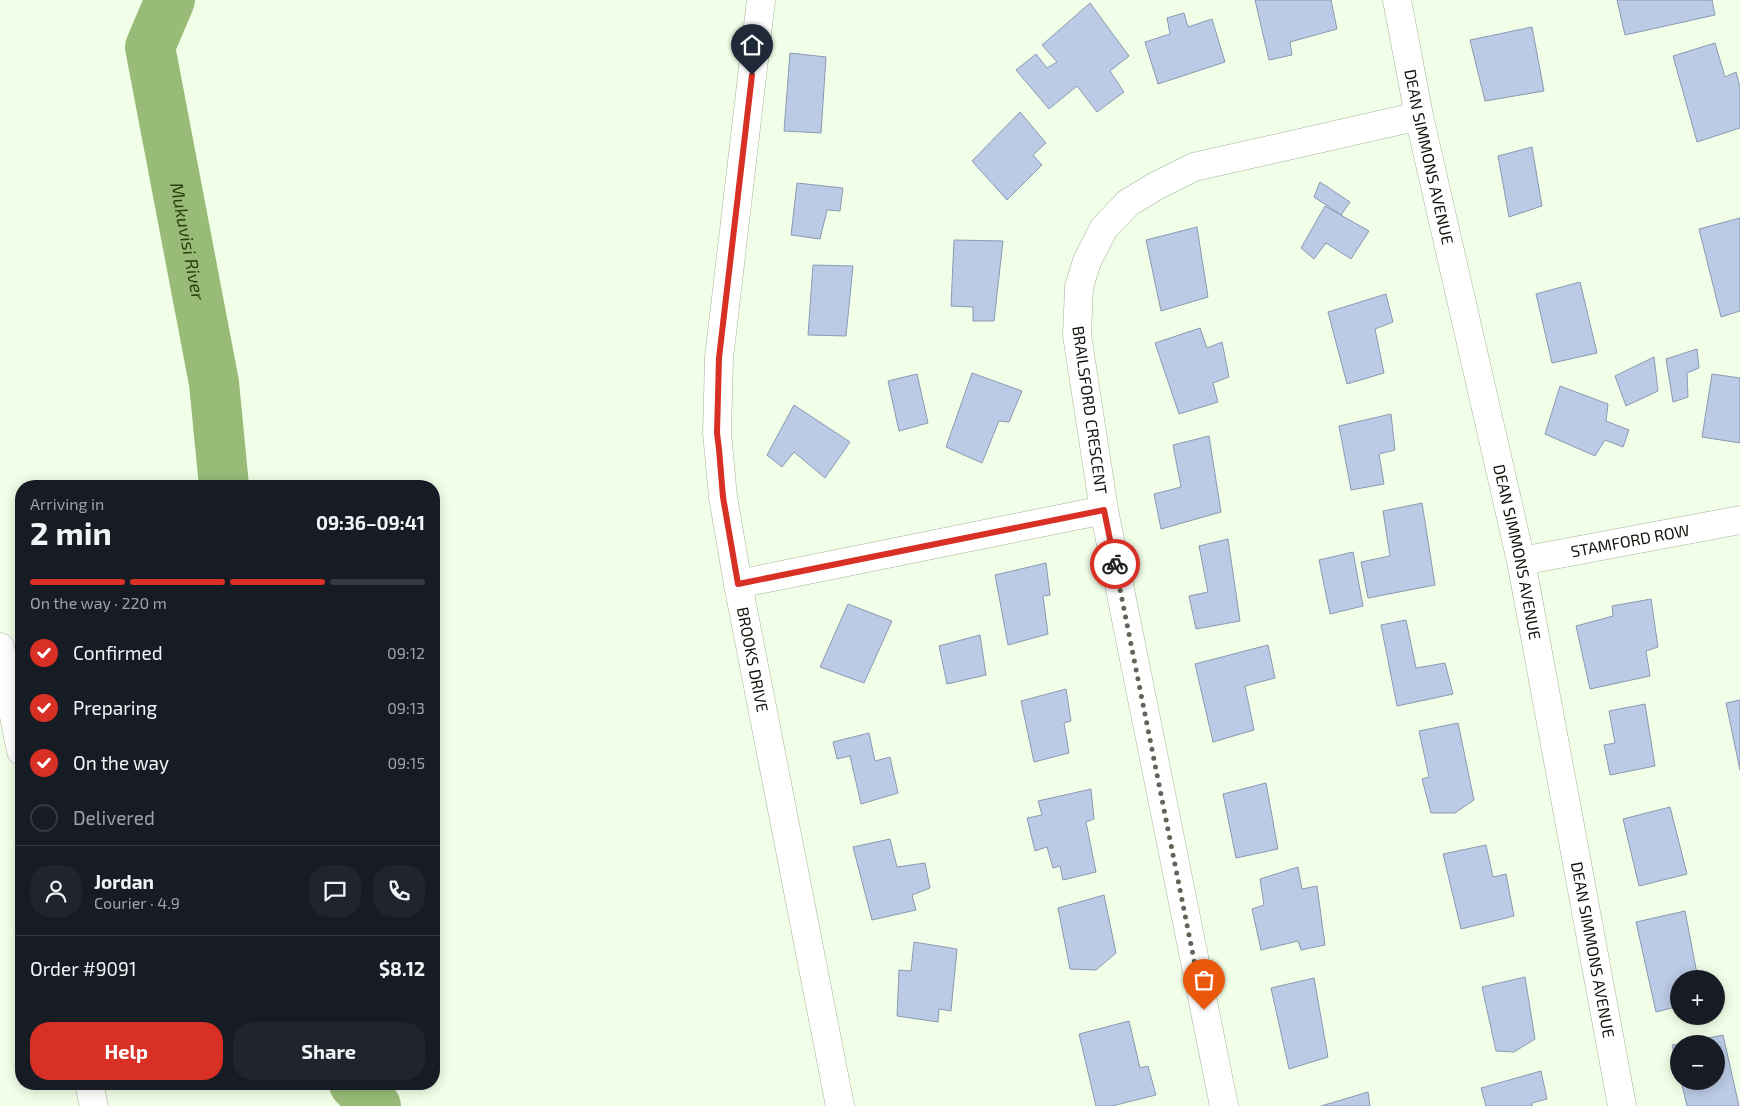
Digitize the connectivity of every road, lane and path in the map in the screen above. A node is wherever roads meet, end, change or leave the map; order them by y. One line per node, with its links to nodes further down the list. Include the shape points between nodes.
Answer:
1 (761, 0): 7 (street, BROOKS DRIVE, via 719,358 717,433 723,497)
2 (1397, 0): 3 (street, DEAN SIMMONS AVENUE)
3 (1418, 116): 4 (street, BRAILSFORD CRESCENT, via 1194,167 1128,203 1104,228 1087,261 1079,287 1076,335); 6 (street, DEAN SIMMONS AVENUE)
4 (1104, 510): 7 (street); 13 (street, BRAILSFORD CRESCENT)
5 (1740, 520): 6 (street, STAMFORD ROW)
6 (1521, 560): 14 (street, DEAN SIMMONS AVENUE)
7 (738, 584): 12 (street, BROOKS DRIVE)
8 (0, 647): 9 (street)
9 (15, 721)
10 (90, 1090): 11 (street)
11 (94, 1106)
12 (840, 1106)
13 (1224, 1106)
14 (1622, 1106)

